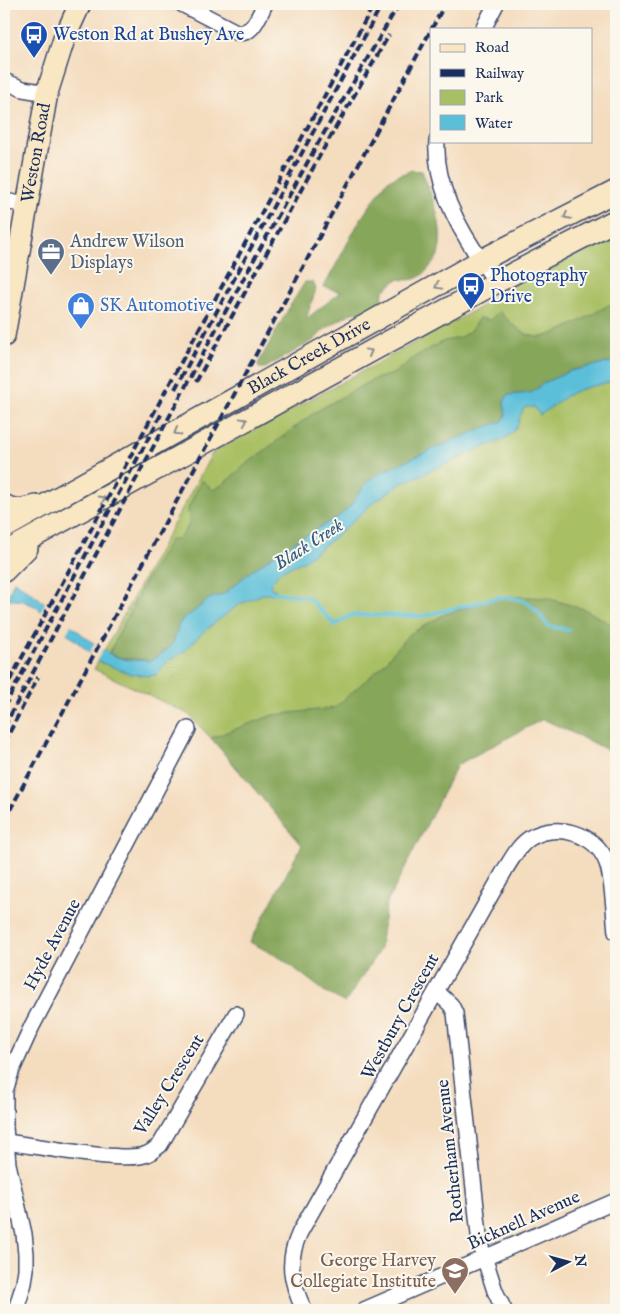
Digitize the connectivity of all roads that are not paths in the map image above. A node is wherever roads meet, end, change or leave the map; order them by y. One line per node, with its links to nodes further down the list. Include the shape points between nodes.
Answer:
1 (80, 4): 7 (main road, Weston Road, via 64,39)
2 (182, 4): 3 (street, via 236,32 246,33 252,29)
3 (265, 4)
4 (496, 4): 5 (street)
5 (484, 28)
6 (4, 81): 7 (street)
7 (47, 93): 11 (main road, Weston Road)
8 (437, 142): 13 (street, via 441,184)
9 (616, 191): 13 (main road, Black Creek Drive, one-way to 13)
10 (4, 201): 11 (street)
11 (26, 205): 15 (main road, Weston Road)
12 (616, 220): 14 (main road, Black Creek Drive)
13 (480, 261): 14 (street); 16 (main road, Black Creek Drive, one-way to 16)
14 (496, 282): 18 (main road, Black Creek Drive, one-way to 14)
15 (4, 336)
16 (51, 503): 17 (main road, via 19,510); 19 (main road, Black Creek Drive)
17 (4, 505)
18 (59, 523): 20 (main road, Black Creek Drive); 21 (main road)
19 (4, 528)
20 (4, 553)
21 (4, 571)
22 (188, 729): 26 (street, Hyde Avenue, via 11,1072 5,1090)
23 (616, 932): 24 (street, Westbury Crescent, via 609,869 604,856 587,838 574,832 547,832 530,838 510,861)
24 (436, 992): 28 (street, Rotherham Avenue, via 455,1013); 30 (street, Westbury Crescent, via 296,1240 291,1274)
25 (236, 1014): 26 (street, Valley Crescent, via 160,1145 147,1154 130,1158)
26 (6, 1142): 29 (street, Hyde Avenue, via 26,1254 24,1283)
27 (616, 1201): 28 (street, Bicknell Avenue)
28 (484, 1258): 31 (street, Bicknell Avenue); 32 (street, Rotherham Avenue)
29 (15, 1309)
30 (304, 1310)
31 (364, 1310)
32 (504, 1310)

